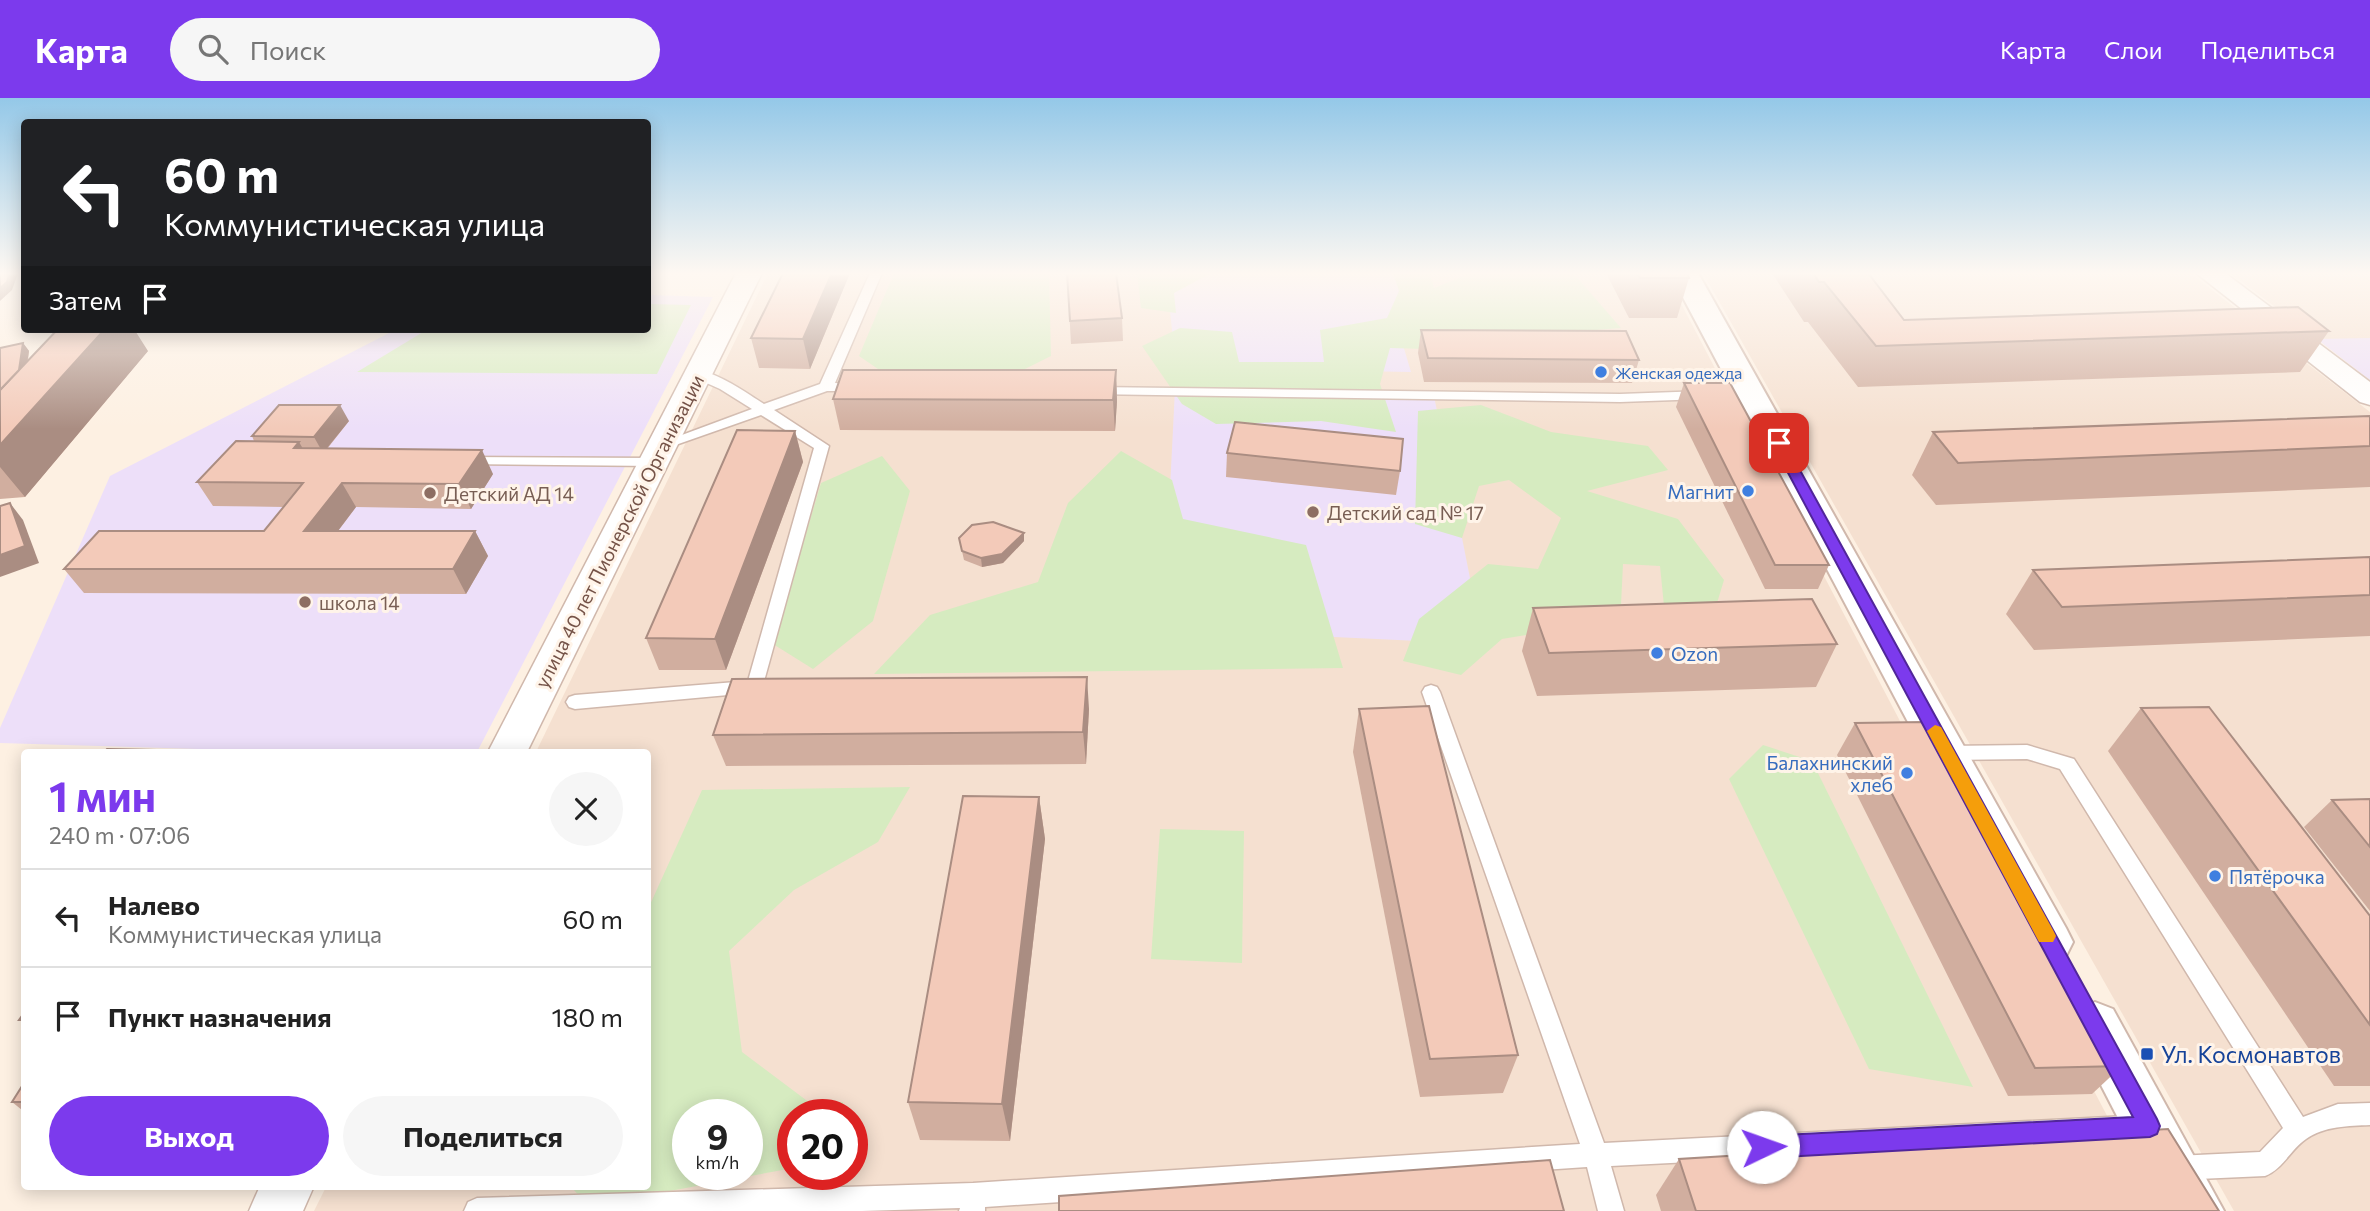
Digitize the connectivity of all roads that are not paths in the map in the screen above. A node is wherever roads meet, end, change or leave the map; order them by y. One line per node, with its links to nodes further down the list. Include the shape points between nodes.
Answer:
1 (723, 325): 5 (street, улица 40 лет Пионерской Организации)
2 (853, 325): 6 (lane)
3 (1707, 325): 9 (street)
4 (2277, 325): 10 (street)
5 (698, 374): 11 (lane); 12 (street, улица 40 лет Пионерской Организации)
6 (826, 387): 7 (lane); 11 (lane)
7 (881, 388)
8 (1077, 391): 9 (lane, via 1620,398)
9 (1739, 395): 17 (street)
10 (2370, 396)
11 (760, 410): 12 (lane); 15 (lane, via 822,446 755,687)
12 (658, 453): 13 (lane); 16 (street, улица 40 лет Пионерской Организации)
13 (443, 461)
14 (1431, 692): 21 (lane)
15 (575, 702)
16 (509, 749)
17 (1947, 752): 19 (street); 20 (lane, via 2027,752 2067,764)
18 (2370, 1114): 20 (lane, via 2338,1115)
19 (2150, 1126): 21 (lane); 22 (street)
20 (2298, 1130): 22 (lane, via 2265,1164)
21 (1596, 1155): 24 (lane); 27 (lane)
22 (2172, 1168): 28 (street)
23 (286, 1190): 25 (street)
24 (973, 1203): 26 (lane)
25 (275, 1211)
26 (477, 1211)
27 (1611, 1211)
28 (2196, 1211)

